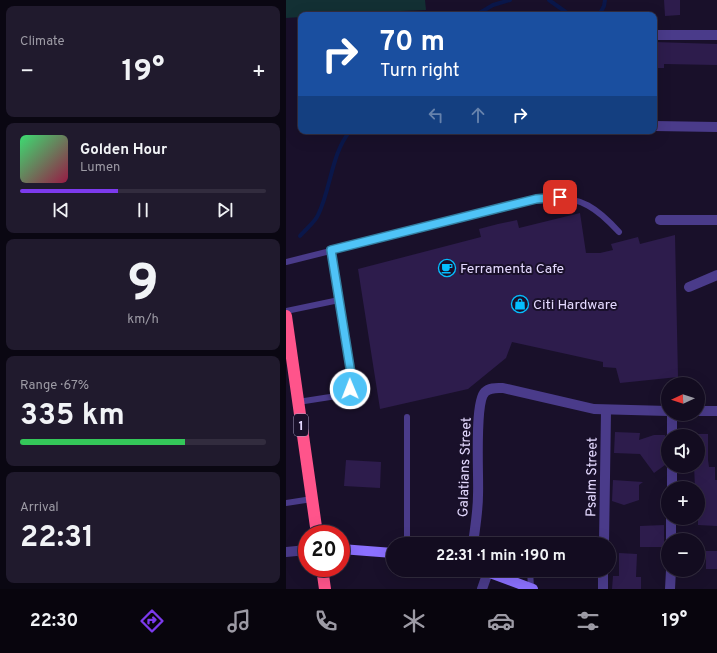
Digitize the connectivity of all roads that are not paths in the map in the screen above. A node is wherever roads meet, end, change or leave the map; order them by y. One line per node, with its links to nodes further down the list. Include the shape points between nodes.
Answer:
1 (657, 35): 2 (street)
2 (717, 35)
3 (657, 126): 4 (street)
4 (717, 127)
5 (660, 220): 6 (street)
6 (717, 220)
7 (619, 232): 8 (lane, via 593,207 576,199 548,197)
8 (331, 250): 9 (lane); 12 (lane)
9 (286, 262)
10 (717, 276): 11 (street)
11 (689, 287)
12 (339, 300): 13 (lane); 15 (lane, via 352,385 343,395)
13 (286, 311)
14 (286, 316): 15 (highway, 1)
15 (298, 402): 21 (highway, 1)
16 (606, 411): 17 (street); 25 (street, Galatians Street, via 503,388 492,388 484,392 480,401 478,496); 26 (street, Psalm Street)
17 (661, 411)
18 (705, 411): 19 (street)
19 (717, 411)
20 (407, 417): 24 (lane)
21 (312, 499): 22 (lane); 23 (highway, 1)
22 (286, 503)
23 (316, 525)
24 (407, 537)
25 (474, 537)
26 (604, 537)
27 (350, 550): 30 (street)
28 (298, 551): 29 (street)
29 (286, 552)
30 (386, 552)
31 (323, 577): 37 (highway)
32 (484, 577): 38 (street)
33 (501, 577): 39 (street)
34 (531, 577): 39 (lane)
35 (603, 577): 40 (street)
36 (670, 577): 41 (street)
37 (325, 589)
38 (482, 589)
39 (532, 589)
40 (603, 589)
41 (670, 589)

